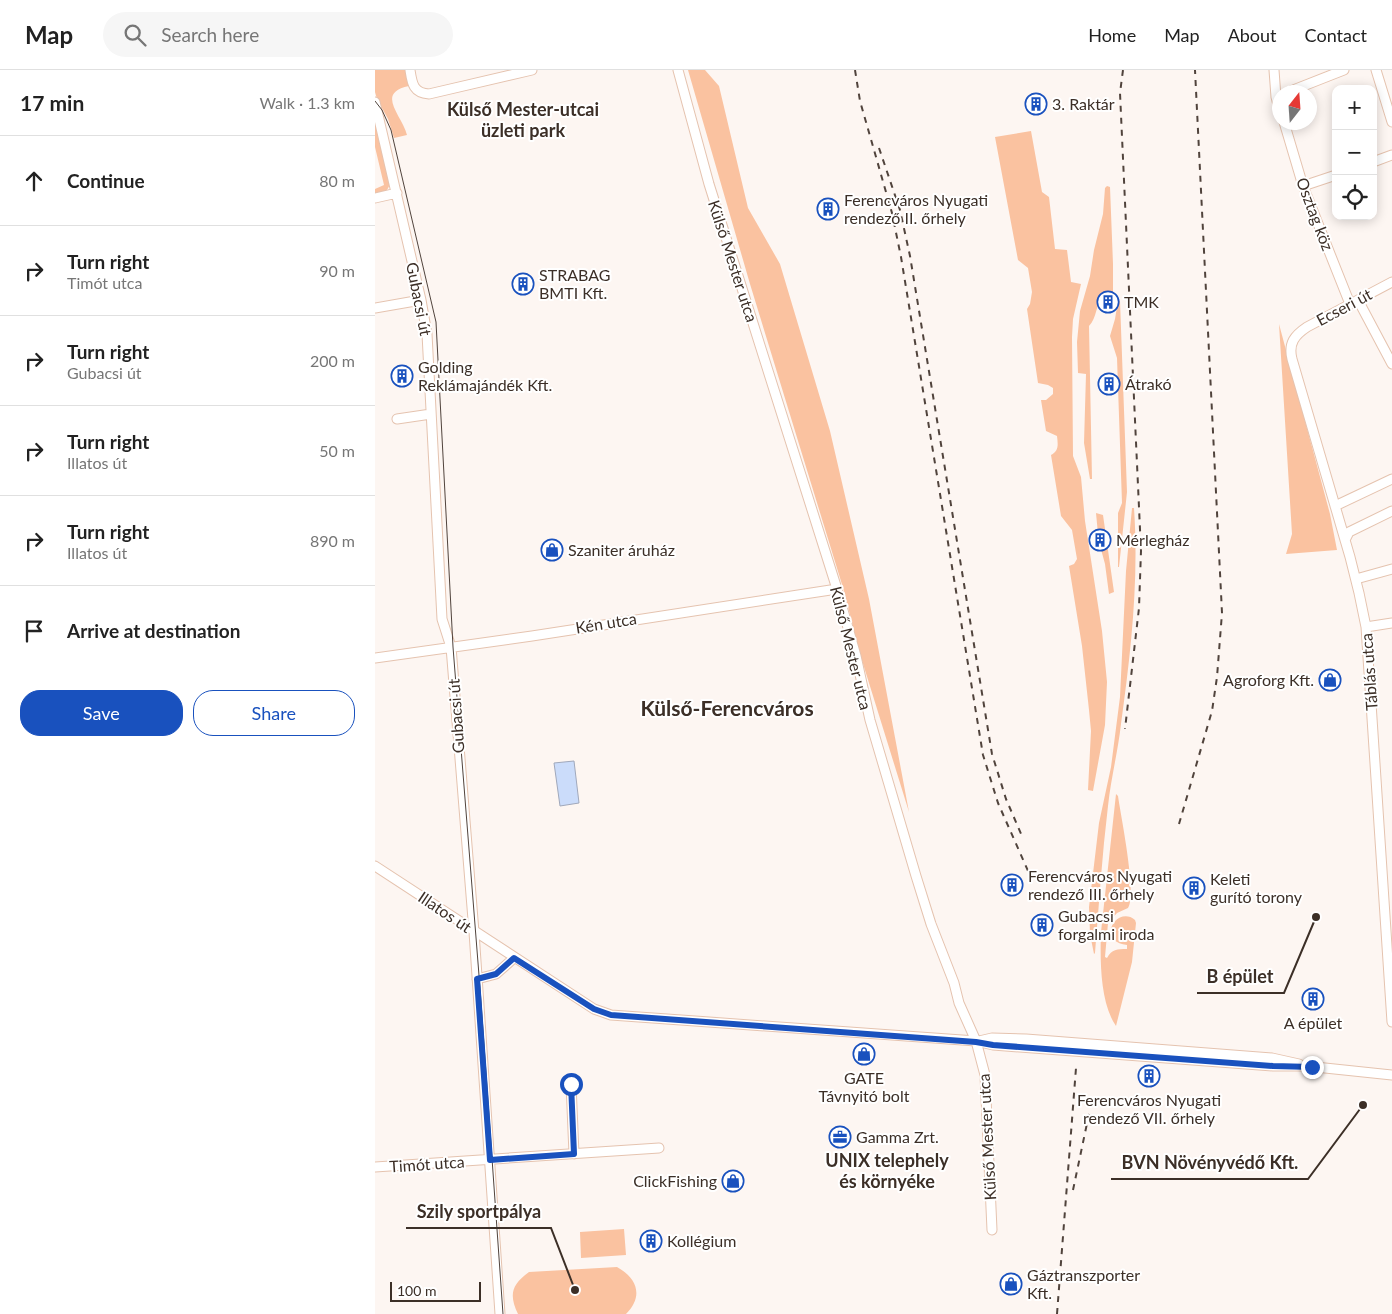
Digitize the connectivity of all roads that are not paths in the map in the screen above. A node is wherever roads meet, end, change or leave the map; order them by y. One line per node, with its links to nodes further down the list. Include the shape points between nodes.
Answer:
1 (409, 70): 2 (street, via 412,84 423,94)
2 (532, 70)
3 (679, 70): 33 (street, Külső Mester utca, via 709,184)
4 (1274, 70): 7 (street)
5 (1343, 70): 8 (street)
6 (1376, 70): 11 (street)
7 (1276, 85)
8 (1306, 85)
9 (375, 102): 10 (street, Gubacsi út)
10 (377, 119): 17 (street, Gubacsi út)
11 (1392, 122)
12 (1286, 130): 16 (street, Osztag köz)
13 (1392, 155): 14 (street)
14 (1377, 161)
15 (1332, 176): 16 (street)
16 (1303, 186): 21 (street, Osztag köz)
17 (397, 193): 18 (street); 20 (street, Gubacsi út)
18 (375, 198)
19 (1392, 282): 21 (street, Ecseri út)
20 (421, 300): 22 (street); 25 (street, Gubacsi út, via 427,334)
21 (1354, 302): 23 (street, Ecseri út); 24 (street, Osztag köz)
22 (375, 308)
23 (1297, 334): 28 (street, Táblás utca, via 1291,353)
24 (1392, 364)
25 (431, 414): 26 (street); 36 (street, Gubacsi út, via 442,619)
26 (397, 419)
27 (1392, 479): 28 (street)
28 (1335, 506): 30 (street, Táblás utca)
29 (1392, 511): 30 (street, via 1349,532)
30 (1345, 540): 32 (street, Táblás utca)
31 (1392, 569): 32 (street)
32 (1356, 579): 35 (street, Táblás utca)
33 (837, 589): 36 (street, Kén utca); 43 (street, Külső Mester utca, via 870,720 931,924)
34 (1392, 623): 35 (street)
35 (1366, 627): 42 (street, Táblás utca)
36 (451, 647): 37 (street, Kén utca); 39 (street, Gubacsi út)
37 (375, 658)
38 (375, 866): 39 (street, Illatos út)
39 (474, 932): 40 (street, Illatos út); 41 (street, Gubacsi út)
40 (514, 958): 41 (street, via 496,974); 43 (street, Illatos út, via 594,1009 611,1015)
41 (477, 979): 48 (street, Gubacsi út)
42 (1392, 1022)
43 (976, 1042): 44 (street, Illatos út); 50 (street, Külső Mester utca, via 985,1075)
44 (1392, 1075)
45 (571, 1084): 47 (street)
46 (659, 1148): 47 (street, Timót utca)
47 (574, 1154): 48 (street, Timót utca)
48 (490, 1160): 49 (street, Timót utca); 51 (street, Gubacsi út)
49 (375, 1167)
50 (992, 1230)
51 (501, 1314)

